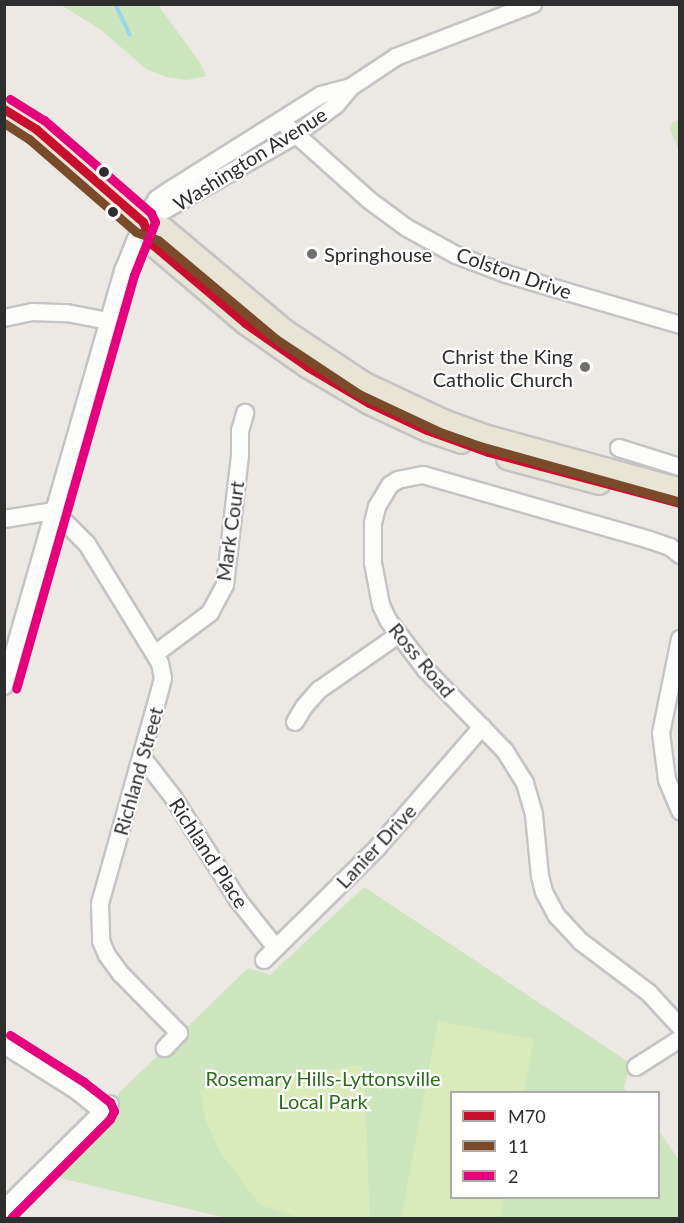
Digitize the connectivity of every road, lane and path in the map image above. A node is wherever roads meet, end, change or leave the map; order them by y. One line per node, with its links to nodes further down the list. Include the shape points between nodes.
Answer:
1 (533, 4): 2 (street, Washington Avenue, via 396,57)
2 (351, 87): 4 (street, Washington Avenue, via 321,95); 5 (street, Washington Avenue, via 336,105)
3 (4, 109): 6 (main road, via 36,129)
4 (281, 121): 5 (street, Colston Drive); 6 (street, Washington Avenue, via 157,199)
5 (294, 136): 6 (street, Washington Avenue); 9 (street, Colston Drive, via 406,228 456,255 506,274)
6 (143, 222): 8 (street, via 131,246); 12 (main road, via 164,229 284,330 364,383 484,435)
7 (4, 318): 8 (street, via 32,312 67,313)
8 (108, 321): 13 (street)
9 (680, 325)
10 (244, 413): 18 (street, Mark Court, via 225,585 210,614)
11 (619, 448): 12 (street)
12 (678, 483)
13 (54, 511): 14 (street); 18 (street, Richland Street, via 87,544); 19 (street)
14 (4, 519)
15 (680, 555): 16 (street, Ross Road, via 650,540 434,477 398,480 384,492 377,507 373,540 381,605)
16 (398, 635): 21 (street, via 319,690); 22 (street, Ross Road)
17 (680, 639): 24 (street, via 661,732 667,780)
18 (155, 654): 23 (street, Richland Street, via 163,678)
19 (7, 670): 20 (street)
20 (4, 686)
21 (295, 722)
22 (482, 727): 25 (street, Lanier Drive, via 378,847); 26 (street, Ross Road, via 505,751 525,783 534,815 540,876 557,916 580,941 649,993)
23 (142, 757): 25 (street, Richland Place, via 173,797); 29 (street, Richland Street, via 100,904 101,941 121,974 179,1033)
24 (680, 811)
25 (270, 954)
26 (680, 1027)
27 (680, 1038): 30 (street)
28 (4, 1045): 31 (street, via 106,1107)
29 (165, 1048)
30 (636, 1067)
31 (4, 1209)

